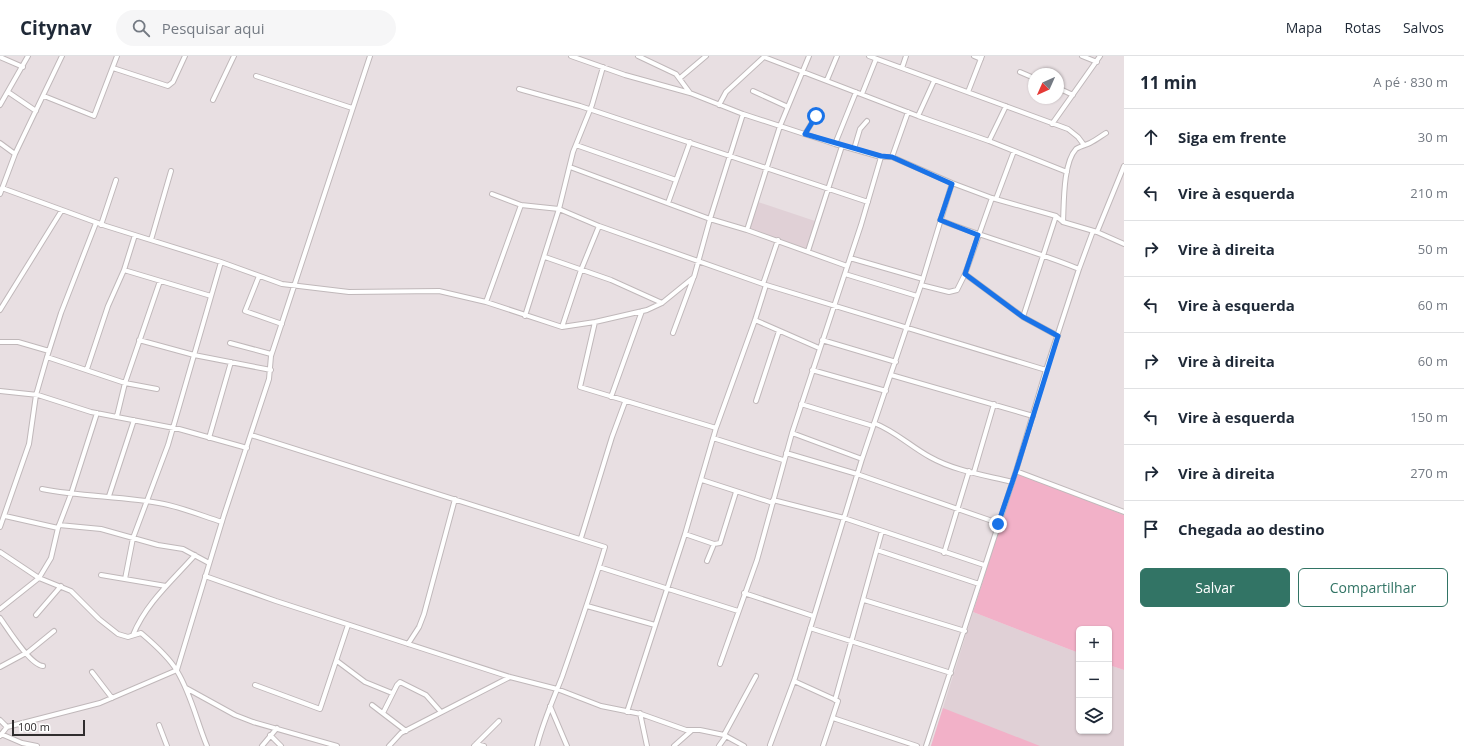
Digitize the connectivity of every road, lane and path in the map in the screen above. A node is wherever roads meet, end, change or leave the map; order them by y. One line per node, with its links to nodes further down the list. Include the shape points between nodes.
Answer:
1 (28, 56): 23 (street)
2 (62, 56): 43 (street)
3 (117, 56): 25 (street)
4 (186, 56): 25 (street, via 173,82 168,86)
5 (234, 56): 44 (street)
6 (370, 56): 49 (street)
7 (571, 56): 24 (street)
8 (638, 56): 20 (street)
9 (706, 56): 31 (street)
10 (764, 56): 27 (street); 46 (street, via 726,92)
11 (809, 56): 27 (street)
12 (837, 56): 32 (street)
13 (869, 56): 21 (street)
14 (906, 56): 26 (street)
15 (974, 56): 19 (street)
16 (1082, 56): 22 (street)
17 (1100, 56): 22 (street)
18 (0, 57): 23 (street)
19 (982, 57): 39 (street)
20 (649, 58): 31 (street)
21 (876, 59): 26 (street); 41 (street)
22 (1097, 62): 42 (street)
23 (23, 67): 37 (street)
24 (603, 67): 40 (street); 50 (street)
25 (113, 68): 43 (street, via 94,116)
26 (902, 68): 33 (street)
27 (802, 71): 32 (street); 48 (street)
28 (1020, 72): 29 (street)
29 (1028, 75)
30 (256, 76): 49 (street)
31 (680, 78): 40 (street)
32 (827, 80): 38 (street)
33 (934, 81): 39 (street); 55 (street)
34 (520, 89): 50 (street)
35 (753, 91): 48 (street)
36 (1064, 91): 42 (street)
37 (8, 92): 45 (street); 51 (street)
38 (856, 92): 41 (street); 64 (street)
39 (968, 92): 47 (street)
40 (690, 93): 46 (street)
41 (862, 94): 52 (street)
42 (1073, 95): 57 (street)
43 (44, 96): 51 (street)
44 (213, 100)
45 (0, 105)
46 (718, 105): 53 (street)
47 (1006, 106): 57 (street); 61 (street)
48 (788, 107): 58 (street)
49 (352, 108): 124 (street)
50 (589, 110): 63 (street); 65 (street)
51 (36, 111): 70 (street)
52 (908, 112): 55 (street); 73 (street)
53 (743, 114): 58 (street); 71 (street)
54 (816, 116): 60 (street)
55 (918, 116): 61 (street)
56 (867, 120): 68 (street, via 860,129)
57 (1052, 124): 66 (street, via 1068,129)
58 (780, 126): 60 (street); 76 (street)
59 (1106, 133): 66 (street)
60 (805, 134): 64 (street)
61 (990, 141): 69 (street)
62 (0, 142): 70 (street)
63 (690, 142): 71 (street); 80 (street)
64 (835, 144): 67 (street)
65 (576, 145): 75 (street); 80 (street)
66 (1084, 145): 78 (street, via 1072,154)
67 (842, 146): 68 (street); 83 (street)
68 (854, 149): 72 (street)
69 (1014, 151): 78 (street); 86 (street)
70 (15, 154): 82 (street)
71 (729, 156): 76 (street); 93 (street)
72 (881, 156): 73 (street); 87 (street)
73 (892, 157): 81 (street)
74 (1124, 166): 100 (street)
75 (570, 167): 88 (street); 90 (street)
76 (767, 168): 83 (street); 99 (street)
77 (171, 171): 103 (street)
78 (1067, 172): 95 (street)
79 (116, 180): 97 (street)
80 (676, 180): 88 (street)
81 (952, 184): 86 (street); 94 (street)
82 (2, 188): 84 (street); 91 (street)
83 (829, 188): 87 (street); 106 (street)
84 (0, 194)
85 (492, 194): 89 (street)
86 (994, 198): 92 (street); 102 (street)
87 (868, 202): 109 (street)
88 (668, 203): 93 (street)
89 (522, 205): 90 (street); 127 (street)
90 (560, 209): 98 (street); 108 (street)
91 (62, 210): 96 (street); 130 (street)
92 (1056, 216): 95 (street); 107 (street)
93 (710, 219): 99 (street); 111 (street)
94 (940, 220): 102 (street); 120 (street)
95 (1063, 222): 100 (street)
96 (96, 223): 97 (street); 147 (street)
97 (101, 225): 101 (street)
98 (599, 226): 111 (street); 115 (street)
99 (747, 230): 104 (street)
100 (1095, 231): 105 (street); 113 (street)
101 (135, 235): 103 (street); 114 (street)
102 (978, 235): 107 (street); 117 (street)
103 (151, 240): 110 (street)
104 (778, 240): 106 (street); 122 (street)
105 (1124, 244)
106 (808, 251): 112 (street)
107 (1044, 255): 113 (street); 133 (street)
108 (545, 257): 115 (street); 132 (street)
109 (850, 258): 112 (street); 120 (street)
110 (221, 262): 118 (street); 125 (street)
111 (697, 262): 119 (street); 122 (street)
112 (847, 266): 116 (street)
113 (1079, 269): 141 (street)
114 (124, 270): 121 (street); 153 (street, via 108,306)
115 (581, 270): 128 (street, via 611,280); 137 (street)
116 (845, 274): 126 (street); 129 (street)
117 (965, 274): 123 (street, via 957,290 953,292); 133 (street)
118 (259, 276): 124 (street); 136 (street, via 245,310)
119 (694, 277): 128 (street); 140 (street)
120 (923, 279): 123 (street)
121 (160, 281): 125 (street); 142 (street)
122 (764, 284): 129 (street); 134 (street)
123 (921, 285): 126 (street)
124 (294, 286): 127 (street, via 349,292 439,292); 136 (street)
125 (211, 296): 149 (street)
126 (917, 296): 138 (street)
127 (486, 302): 132 (street)
128 (662, 303): 131 (street)
129 (834, 305): 138 (street); 143 (street)
130 (0, 310)
131 (642, 311): 135 (street); 163 (street)
132 (525, 316): 137 (street)
133 (1023, 317): 141 (street)
134 (755, 320): 139 (street); 174 (street)
135 (596, 322): 137 (street); 163 (street, via 580,387)
136 (282, 324): 148 (street)
137 (562, 327)
138 (906, 327): 152 (street); 156 (street)
139 (779, 331): 146 (street); 164 (street)
140 (673, 333)
141 (1058, 336): 156 (street)
142 (139, 340): 149 (street); 158 (street)
143 (822, 340): 146 (street); 152 (street)
144 (0, 342): 147 (street, via 18,342)
145 (230, 343): 148 (street)
146 (820, 348): 155 (street)
147 (49, 351): 150 (street)
148 (272, 354): 154 (street)
149 (194, 355): 151 (street); 173 (street)
150 (47, 356): 153 (street); 162 (street)
151 (230, 362): 154 (street); 177 (street)
152 (896, 362): 157 (street)
153 (87, 369): 158 (street)
154 (271, 370): 176 (street)
155 (812, 370): 160 (street); 166 (street)
156 (1046, 370): 170 (street)
157 (891, 375): 160 (street); 167 (street)
158 (125, 382): 159 (street); 169 (street)
159 (157, 390)
160 (886, 391): 172 (street)
161 (0, 392): 162 (street)
162 (36, 395): 168 (street); 198 (street, via 29,444)
163 (610, 397): 165 (street)
164 (756, 401)
165 (626, 402): 174 (street); 207 (street, via 612,437)
166 (801, 404): 172 (street); 175 (street)
167 (994, 404): 170 (street); 185 (street)
168 (97, 413): 169 (street); 191 (street)
169 (117, 416): 171 (street)
170 (1033, 416): 184 (street)
171 (134, 420): 173 (street); 192 (street)
172 (874, 424): 181 (street); 183 (street, via 903,437 948,466)
173 (172, 428): 177 (street); 195 (street)
174 (716, 428): 178 (street)
175 (792, 433): 180 (street); 181 (street)
176 (251, 435): 179 (street); 193 (street)
177 (209, 438): 179 (street)
178 (712, 438): 182 (street); 187 (street)
179 (247, 448): 200 (street)
180 (786, 453): 182 (street); 186 (street)
181 (862, 458): 186 (street)
182 (783, 460): 194 (street)
183 (969, 471): 185 (street); 196 (street)
184 (1016, 471): 188 (street); 197 (street)
185 (974, 472): 188 (street)
186 (857, 474): 196 (street); 199 (street)
187 (702, 480): 190 (street); 205 (street)
188 (1012, 482): 201 (street)
189 (42, 489): 191 (street)
190 (736, 492): 194 (street); 208 (street, via 720,543)
191 (71, 494): 192 (street); 203 (street)
192 (109, 496): 195 (street)
193 (456, 499): 207 (street); 240 (street, via 424,614)
194 (773, 501): 199 (street); 225 (street, via 757,560)
195 (148, 502): 200 (street); 206 (street)
196 (957, 510): 201 (street); 211 (street)
197 (1124, 512)
198 (5, 516): 202 (street); 203 (street)
199 (844, 518): 204 (street); 231 (street)
200 (222, 522): 214 (street)
201 (998, 524): 215 (street)
202 (0, 527)
203 (58, 527): 206 (street, via 101,529); 219 (street, via 51,558)
204 (882, 531): 209 (street); 211 (street)
205 (685, 534): 208 (street); 224 (street)
206 (133, 538): 212 (street, via 183,549); 220 (street)
207 (581, 538): 216 (street, via 605,547)
208 (714, 544): 213 (street)
209 (877, 550): 221 (street); 226 (street)
210 (0, 552): 219 (street)
211 (944, 553): 215 (street)
212 (194, 555): 214 (street); 223 (street)
213 (707, 561)
214 (209, 563): 218 (street)
215 (984, 565): 221 (street)
216 (599, 567): 224 (street); 227 (street)
217 (101, 575): 220 (street)
218 (205, 576): 233 (street); 246 (street)
219 (39, 578): 222 (street); 228 (street)
220 (125, 579): 223 (street)
221 (979, 584): 237 (street)
222 (61, 586): 230 (street); 238 (street, via 78,596 99,619 118,634 128,637)
223 (166, 586): 238 (street)
224 (668, 587): 229 (street); 234 (street)
225 (744, 593): 229 (street); 231 (street)
226 (864, 600): 237 (street); 239 (street)
227 (587, 606): 234 (street); 254 (street)
228 (0, 609)
229 (738, 611): 243 (street)
230 (36, 615)
231 (813, 616): 235 (street)
232 (0, 618): 241 (street)
233 (348, 625): 240 (street); 242 (street)
234 (655, 625): 261 (street)
235 (810, 628): 239 (street); 251 (street)
236 (54, 631): 241 (street)
237 (965, 631): 248 (street)
238 (133, 635): 246 (street, via 141,633)
239 (853, 641): 248 (street); 257 (street)
240 (408, 644): 250 (street)
241 (26, 653): 244 (street, via 36,664); 245 (street)
242 (337, 661): 252 (street, via 320,709); 255 (street, via 365,682)
243 (720, 664)
244 (43, 666)
245 (0, 667)
246 (177, 670): 253 (street); 256 (street)
247 (92, 672): 256 (street)
248 (951, 673): 294 (street)
249 (756, 676): 274 (street)
250 (510, 677): 254 (street); 260 (street)
251 (794, 681): 257 (street); 276 (street)
252 (255, 685)
253 (186, 688): 269 (street, via 235,715); 279 (street)
254 (558, 689): 259 (street); 261 (street, via 601,706)
255 (392, 694): 260 (street, via 400,682 426,695); 262 (street)
256 (112, 698): 268 (street)
257 (836, 700): 264 (street, via 838,701)
258 (372, 705): 262 (street)
259 (550, 706): 285 (street); 286 (street)
260 (441, 712): 271 (street)
261 (627, 712): 263 (street)
262 (383, 713): 271 (street)
263 (640, 713): 270 (street); 287 (street)
264 (832, 718): 292 (street); 293 (street)
265 (0, 720): 268 (street)
266 (499, 721): 275 (street)
267 (159, 725): 278 (street)
268 (7, 727): 272 (street)
269 (277, 728): 273 (street); 282 (street)
270 (692, 730): 274 (street); 288 (street)
271 (406, 731): 283 (street)
272 (1, 735): 277 (street)
273 (270, 735): 280 (street); 281 (street)
274 (725, 736): 289 (street); 290 (street)
275 (475, 745): 284 (street)
276 (769, 745): 291 (street)
277 (37, 746)
278 (167, 746)
279 (207, 746)
280 (262, 746)
281 (281, 746)
282 (337, 746)
283 (389, 746)
284 (484, 746)
285 (537, 746)
286 (567, 746)
287 (647, 746)
288 (674, 746)
289 (719, 746)
290 (744, 746)
291 (776, 746)
292 (823, 746)
293 (917, 746)
294 (926, 746)

